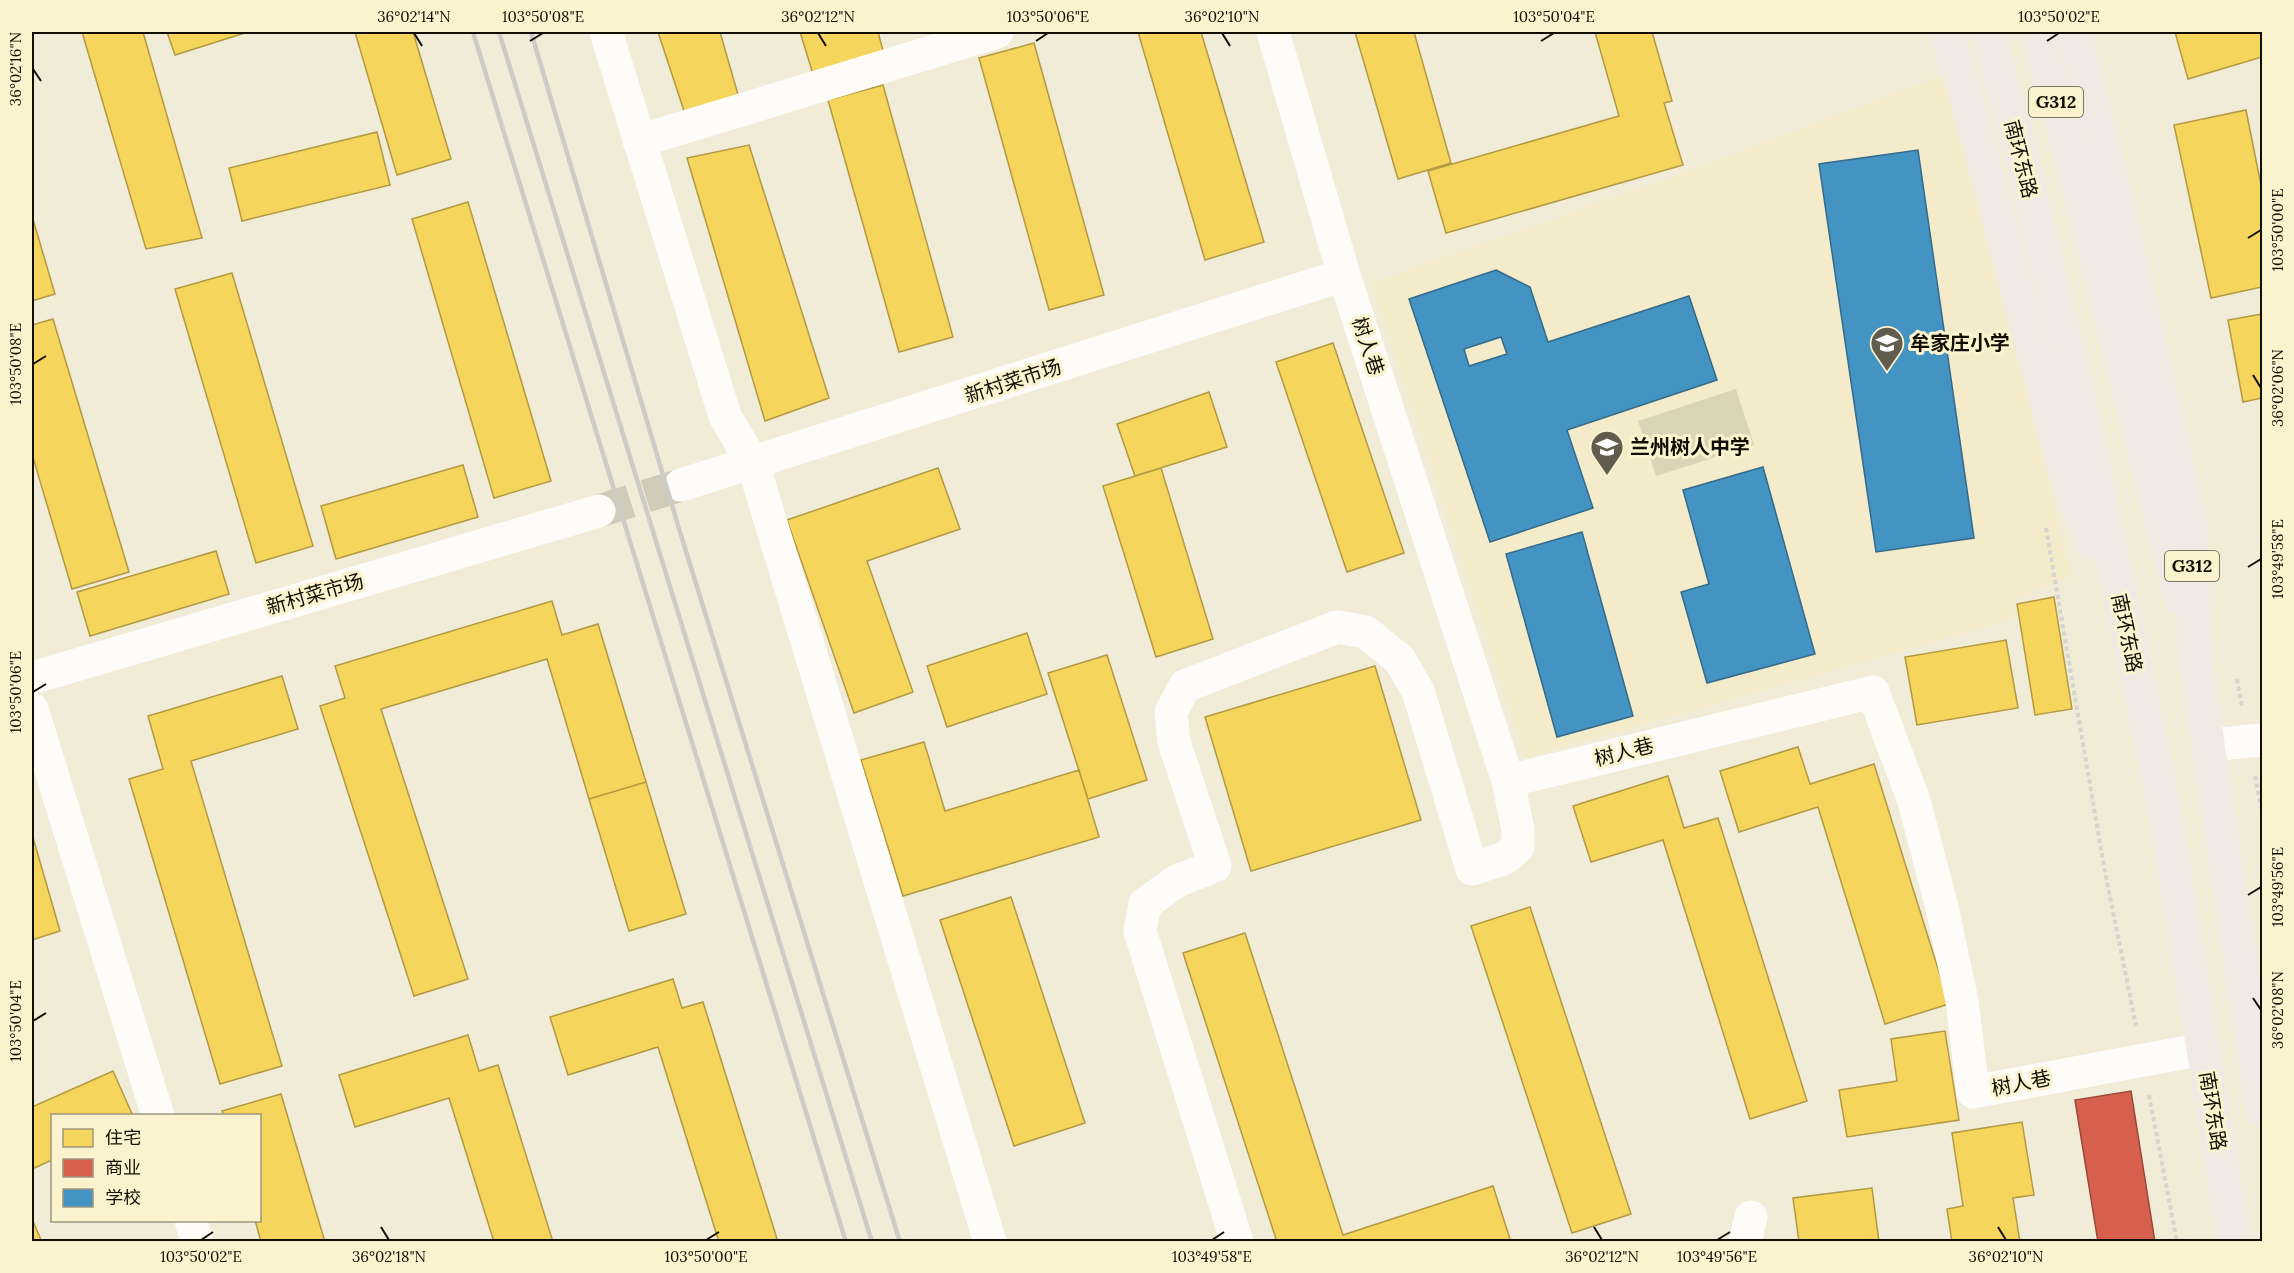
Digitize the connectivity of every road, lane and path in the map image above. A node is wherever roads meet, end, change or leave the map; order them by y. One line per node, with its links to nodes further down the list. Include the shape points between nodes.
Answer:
1 (606, 32): 8 (street)
2 (997, 32): 8 (street)
3 (1273, 32): 9 (street, 树人巷)
4 (1946, 32): 14 (highway, via 2063,466)
5 (1988, 32): 14 (highway, 南环东路 / G312, via 2083,416)
6 (2037, 32): 15 (highway, G312)
7 (2074, 32): 15 (highway, G312, via 2191,526)
8 (639, 141): 10 (street, via 725,416)
9 (1344, 275): 10 (street, 新村菜市场); 20 (street, 树人巷)
10 (753, 464): 11 (street, 新村菜市场); 27 (street)
11 (681, 485)
12 (599, 511): 16 (street, 新村菜市场)
13 (2044, 516): 22 (path, via 2105,872)
14 (2127, 635): 21 (highway, 南环东路 / G312, via 2164,806)
15 (2195, 656): 19 (highway, G312)
16 (32, 678)
17 (32, 709): 24 (street)
18 (2262, 740): 19 (street)
19 (2208, 745): 23 (highway, G312)
20 (1508, 781): 22 (street, 树人巷, via 1873,692 1914,801 1942,908 1962,1001 1973,1092); 28 (street, via 1518,847 1505,858 1472,869 1418,691 1400,660 1366,632 1337,627 1185,686 1171,712 1174,742 1215,866 1177,881 1144,904 1140,931)
21 (2203, 1049): 22 (street, 树人巷); 30 (highway, 南环东路 / G312)
22 (2143, 1061): 29 (path)
23 (2262, 1109)
24 (157, 1114)
25 (191, 1222): 26 (street)
26 (197, 1242)
27 (990, 1242)
28 (1238, 1242)
29 (2177, 1242)
30 (2234, 1242)

